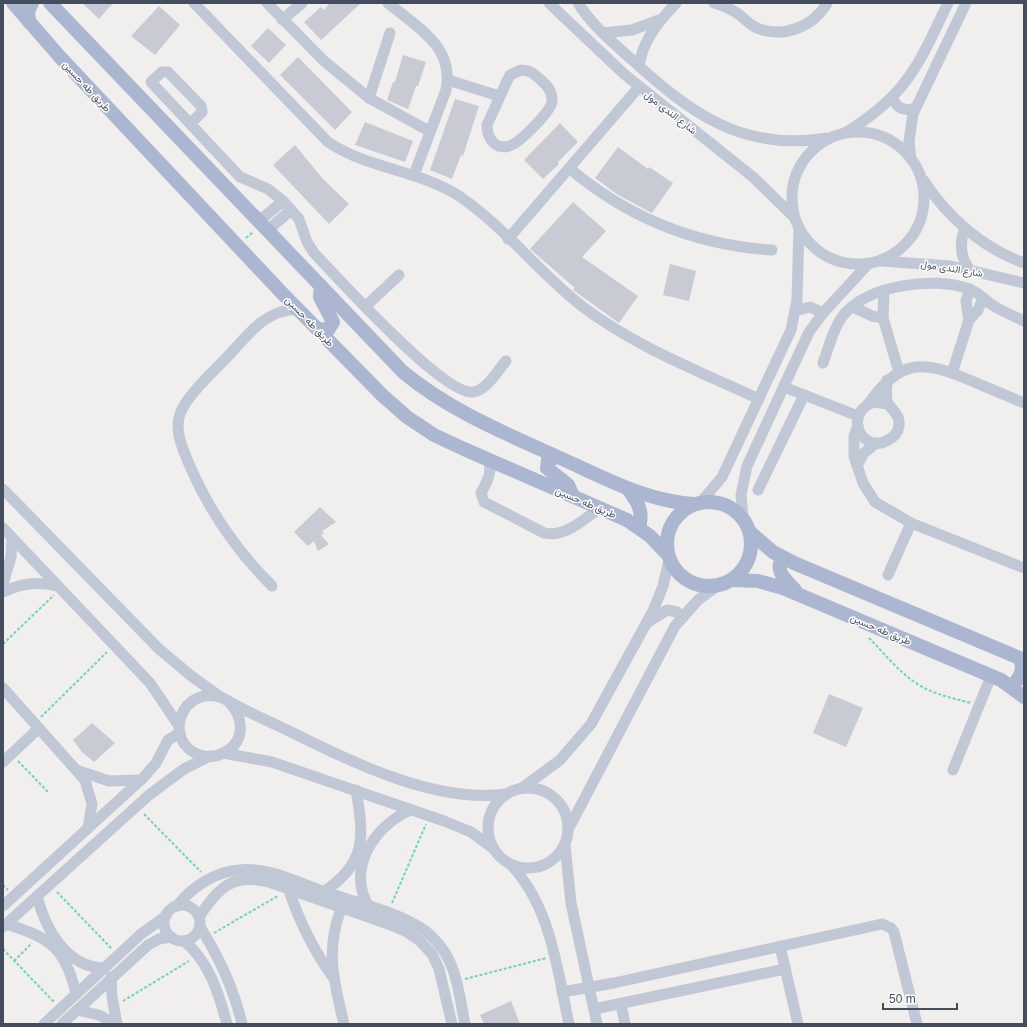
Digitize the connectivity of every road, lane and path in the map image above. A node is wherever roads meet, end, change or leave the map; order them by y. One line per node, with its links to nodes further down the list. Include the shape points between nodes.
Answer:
1 (13, 3): 18 (main road, طريق طه حسين)
2 (32, 3): 18 (main road, via 28,12)
3 (50, 3): 38 (main road)
4 (194, 3): 33 (street, via 328,142 352,156)
5 (267, 3): 16 (street)
6 (302, 3): 16 (street)
7 (388, 3): 22 (street, via 433,41 442,52)
8 (549, 3): 23 (street, شارع الندى مول)
9 (578, 3): 20 (street, شارع الندى مول)
10 (676, 3): 17 (street)
11 (714, 3): 15 (street)
12 (827, 3): 15 (street, via 814,20 798,28 781,32 756,28)
13 (948, 3): 26 (street, via 917,66)
14 (967, 4): 27 (street)
15 (734, 8)
16 (282, 20): 25 (street, via 324,61)
17 (660, 20): 20 (street, via 632,30); 21 (street, via 645,42)
18 (29, 22): 41 (main road, طريق طه حسين)
19 (390, 32): 25 (street)
20 (603, 33): 21 (street, شارع الندى مول)
21 (639, 66): 30 (street, شارع الندى مول, via 684,102 724,127 786,141)
22 (448, 80): 24 (street); 29 (street)
23 (639, 87): 32 (street); 37 (street, شارع الندى مول, via 738,164 768,190)
24 (499, 96): 24 (street, via 510,75 527,70 546,85 552,95 552,101 547,112 517,142 503,147 495,145 487,133 487,125)
25 (369, 98): 29 (street)
26 (893, 98): 27 (street, via 903,109); 30 (street, via 868,119)
27 (915, 108): 31 (street, via 910,132)
28 (191, 123): 28 (street, via 202,112 201,106 168,72 162,72 151,82); 35 (street, via 240,177 268,189)
29 (429, 131): 33 (street)
30 (839, 136): 31 (street, via 862,133 881,137 898,146); 37 (street, via 817,147 799,170 792,199)
31 (911, 159): 34 (street)
32 (569, 168): 40 (street); 42 (street, via 618,204 666,228 718,244)
33 (414, 175): 40 (street, via 458,195 478,209)
34 (921, 176): 39 (street, via 946,211); 43 (street, via 924,204 915,232 910,240 895,252)
35 (283, 201): 36 (street); 38 (street)
36 (291, 210): 38 (street); 52 (street, via 302,224 310,248)
37 (797, 222): 43 (street, via 805,237 822,254 845,263); 55 (street, via 798,285)
38 (263, 225): 41 (path); 48 (main road)
39 (965, 228): 44 (street, via 997,250); 45 (street, via 961,249)
40 (508, 239): 68 (street, via 583,307 618,331 655,352)
41 (238, 246): 54 (main road, طريق طه حسين)
42 (772, 250)
43 (873, 262): 45 (street, شارع الندى مول, via 921,263); 56 (street)
44 (1024, 262)
45 (969, 269): 47 (street, شارع الندى مول)
46 (399, 275): 52 (street)
47 (1024, 283)
48 (321, 286): 60 (main road, via 320,298 333,322 328,330); 76 (main road, via 403,372 421,387 460,412)
49 (970, 289): 50 (street, via 953,285 923,284); 51 (street); 58 (street, via 966,301)
50 (884, 291): 53 (street); 57 (street)
51 (983, 298): 58 (street, via 978,310); 59 (street, via 995,308)
52 (366, 306): 61 (street, via 418,358 465,391 481,390)
53 (853, 306): 57 (street, via 872,316); 62 (street, via 839,323)
54 (298, 309): 60 (main road, طريق طه حسين); 97 (street, via 272,314 257,325 188,400 178,424 179,437 187,459 212,511 233,543)
55 (795, 311): 56 (street, via 810,307); 68 (street, via 791,330)
56 (823, 313): 66 (street, via 809,332)
57 (883, 318): 63 (street)
58 (969, 320): 64 (street)
59 (1024, 321)
60 (318, 329): 77 (main road, طريق طه حسين, via 407,417 434,435)
61 (506, 361)
62 (823, 363)
63 (899, 372): 64 (street, via 928,366); 65 (street)
64 (952, 373): 69 (street)
65 (887, 380): 70 (street); 71 (street)
66 (784, 387): 67 (street); 75 (street)
67 (804, 395): 72 (street); 81 (street)
68 (759, 398): 74 (street)
69 (1024, 402)
70 (868, 404): 71 (street); 72 (street)
71 (888, 404): 73 (street, via 898,416 897,431 886,442)
72 (858, 421): 73 (street, via 862,436); 78 (street, via 852,446)
73 (876, 443): 78 (street, via 864,453)
74 (737, 446): 75 (street); 83 (street, via 722,477)
75 (752, 454): 85 (street, via 743,484)
76 (557, 457): 80 (main road); 82 (main road, via 548,460 547,468 568,485)
77 (488, 459): 82 (main road, طريق طه حسين); 84 (street, via 490,471 481,493 484,502 544,533 565,532)
78 (857, 466): 86 (street, via 875,502)
79 (3, 488): 112 (street, via 159,649)
80 (628, 488): 83 (main road, via 663,500); 87 (main road, via 640,508)
81 (758, 490)
82 (573, 496): 84 (main road, طريق طه حسين)
83 (697, 503): 85 (main road, via 724,504); 91 (main road, via 680,512 671,525 666,540)
84 (600, 508): 87 (main road, طريق طه حسين)
85 (743, 518): 89 (main road)
86 (911, 523): 93 (street); 94 (street)
87 (639, 527): 91 (main road, طريق طه حسين)
88 (3, 528): 90 (street)
89 (750, 532): 92 (main road); 95 (main road, via 751,548 747,563)
90 (12, 538): 96 (street, via 11,556); 99 (street)
91 (668, 558): 98 (main road, via 678,574 689,581 700,586); 103 (street, via 661,592)
92 (783, 558): 101 (main road, via 779,565 780,572); 107 (main road)
93 (1024, 568)
94 (888, 575)
95 (731, 580): 98 (main road); 101 (main road, طريق طه حسين, via 764,582)
96 (3, 584)
97 (272, 586)
98 (717, 586): 102 (street, via 698,600)
99 (59, 587): 100 (street, via 46,583 24,584); 105 (path); 106 (street)
100 (3, 592)
101 (799, 594): 108 (main road, طريق طه حسين)
102 (682, 617): 103 (street, via 674,611 667,610); 130 (street, via 668,636)
103 (647, 623): 122 (street, via 582,737 560,760)
104 (868, 636): 113 (path, via 893,664 916,683)
105 (3, 644)
106 (114, 645): 114 (path); 115 (street, via 150,682)
107 (1022, 660): 109 (main road, via 1020,675)
108 (991, 676): 109 (main road, طريق طه حسين); 113 (street)
109 (1011, 686): 111 (main road, طريق طه حسين)
110 (3, 688): 114 (street)
111 (1024, 697)
112 (226, 700): 115 (street, via 217,696 203,696 190,702 182,713); 116 (street, via 238,712 241,726 234,745); 125 (street, via 329,750 419,786 462,796 486,797)
113 (979, 706): 119 (street)
114 (37, 725): 118 (street); 120 (street)
115 (179, 729): 117 (street, via 191,750 196,754); 121 (street, via 168,740 156,763)
116 (223, 753): 117 (street); 123 (street, via 272,762)
117 (210, 756): 126 (street, via 172,777)
118 (7, 758): 124 (path)
119 (953, 770)
120 (79, 771): 121 (street, via 109,781); 129 (street, via 91,795 92,812)
121 (141, 780): 129 (street)
122 (522, 788): 125 (street); 130 (street, via 539,789 555,797 565,811)
123 (356, 790): 127 (street); 134 (street, via 362,830)
124 (49, 793)
125 (506, 794): 133 (street, via 490,815 488,832)
126 (136, 806): 135 (street); 137 (path)
127 (410, 810): 128 (street); 134 (street, via 382,829)
128 (429, 816): 133 (street, via 471,832); 146 (path)
129 (88, 828): 132 (street)
130 (569, 828): 131 (street)
131 (565, 845): 136 (street, via 555,858 541,866 524,868); 167 (street, via 571,903)
132 (68, 846): 135 (street); 142 (street)
133 (494, 848): 136 (street)
134 (362, 852): 140 (street, via 345,874); 144 (street, via 360,885)
135 (78, 858): 138 (street)
136 (509, 863): 161 (street, via 524,880 539,906)
137 (209, 880): 140 (street, via 230,871 247,869 271,874); 143 (street, via 193,890)
138 (50, 884): 141 (street); 160 (path)
139 (289, 890): 145 (street); 148 (street, via 261,880 244,879 235,882 218,892); 152 (path); 165 (street, via 303,927)
140 (323, 892): 144 (street)
141 (37, 896): 149 (street); 154 (street, via 48,928)
142 (3, 906)
143 (177, 906): 147 (street); 148 (street, via 192,908)
144 (369, 907): 146 (street)
145 (341, 909): 158 (street, via 404,931 420,941); 165 (street, via 332,937)
146 (388, 913): 156 (street, via 421,928)
147 (166, 916): 151 (street, via 166,930); 160 (street, via 141,934)
148 (199, 922): 152 (street); 153 (street, via 194,936)
149 (4, 926): 150 (street)
150 (38, 936): 154 (street); 162 (path)
151 (171, 937): 153 (street); 164 (street, via 159,939 148,945)
152 (206, 938): 179 (street, via 228,980)
153 (184, 941): 159 (street)
154 (58, 946): 164 (street, via 83,962); 169 (street, via 69,967)
155 (780, 946): 163 (street); 167 (street, via 614,983); 187 (street, via 877,924 887,925 894,932)
156 (442, 948): 158 (street); 166 (street, via 452,966)
157 (3, 949): 162 (path)
158 (432, 954): 181 (street, via 442,978)
159 (199, 955): 171 (path); 178 (street, via 216,990)
160 (118, 956): 164 (street)
161 (555, 956): 166 (path); 168 (street)
162 (14, 960): 172 (path)
163 (785, 968): 170 (street); 186 (street)
164 (108, 972): 169 (street); 171 (street); 173 (street)
165 (333, 976): 180 (street)
166 (456, 981): 182 (street)
167 (588, 986): 168 (street); 174 (street)
168 (562, 992): 183 (street)
169 (76, 994): 172 (street)
170 (621, 1004): 174 (street); 185 (street)
171 (113, 1007): 177 (street)
172 (61, 1009): 175 (street)
173 (77, 1010): 176 (street); 177 (street, via 99,1015)
174 (594, 1010): 184 (street)
175 (44, 1024)
176 (62, 1024)
177 (116, 1024)
178 (227, 1024)
179 (242, 1024)
180 (344, 1024)
181 (452, 1024)
182 (465, 1024)
183 (569, 1024)
184 (597, 1024)
185 (625, 1024)
186 (798, 1024)
187 (917, 1024)

